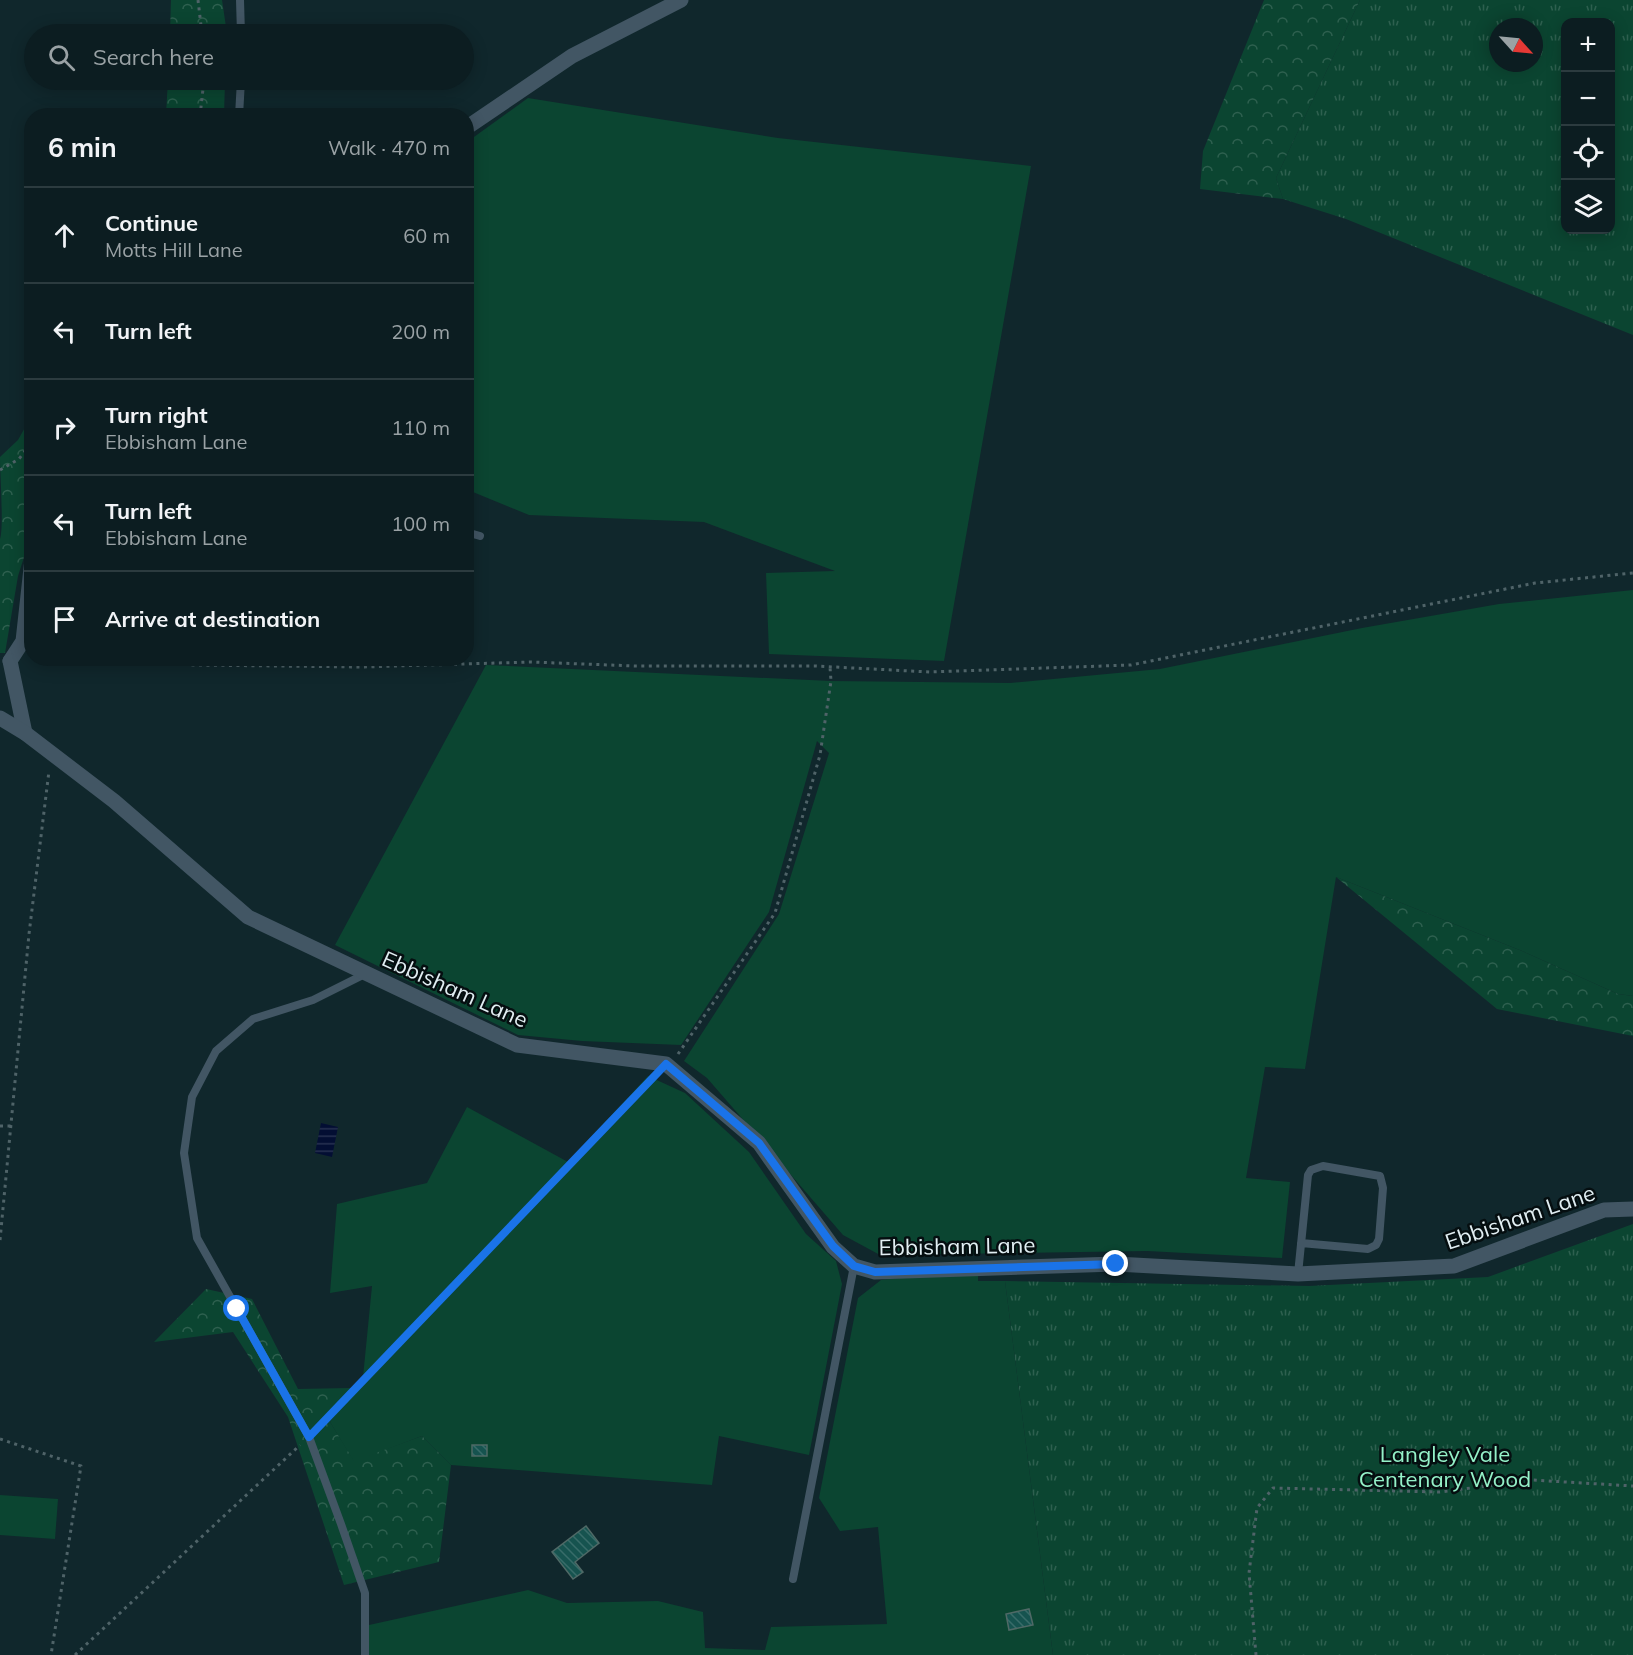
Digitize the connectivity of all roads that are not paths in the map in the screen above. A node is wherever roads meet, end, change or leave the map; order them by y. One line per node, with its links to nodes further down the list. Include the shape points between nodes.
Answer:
1 (240, 0): 3 (lane)
2 (681, 0): 6 (street, via 572,56)
3 (241, 24)
4 (240, 90): 5 (lane)
5 (239, 108)
6 (474, 123)
7 (474, 534): 8 (lane)
8 (480, 536)
9 (24, 632): 10 (street, via 23,641)
10 (5, 663): 12 (street)
11 (0, 718): 12 (street, Ebbisham Lane)
12 (26, 733): 13 (street, Ebbisham Lane, via 114,801 248,917)
13 (365, 973): 16 (street, Ebbisham Lane, via 517,1045 666,1064 759,1143 833,1246); 19 (lane, via 313,1000 253,1019 216,1051 192,1097 184,1153 197,1238 309,1437 365,1593)
14 (1633, 1209): 17 (street, Ebbisham Lane, via 1604,1210 1454,1266)
15 (1301, 1243): 15 (lane, via 1311,1170 1323,1166 1382,1178 1376,1245 1368,1249); 17 (lane)
16 (854, 1266): 17 (street, Ebbisham Lane, via 875,1272 1116,1264); 18 (lane)
17 (1298, 1274)
18 (794, 1579)
19 (365, 1655)

